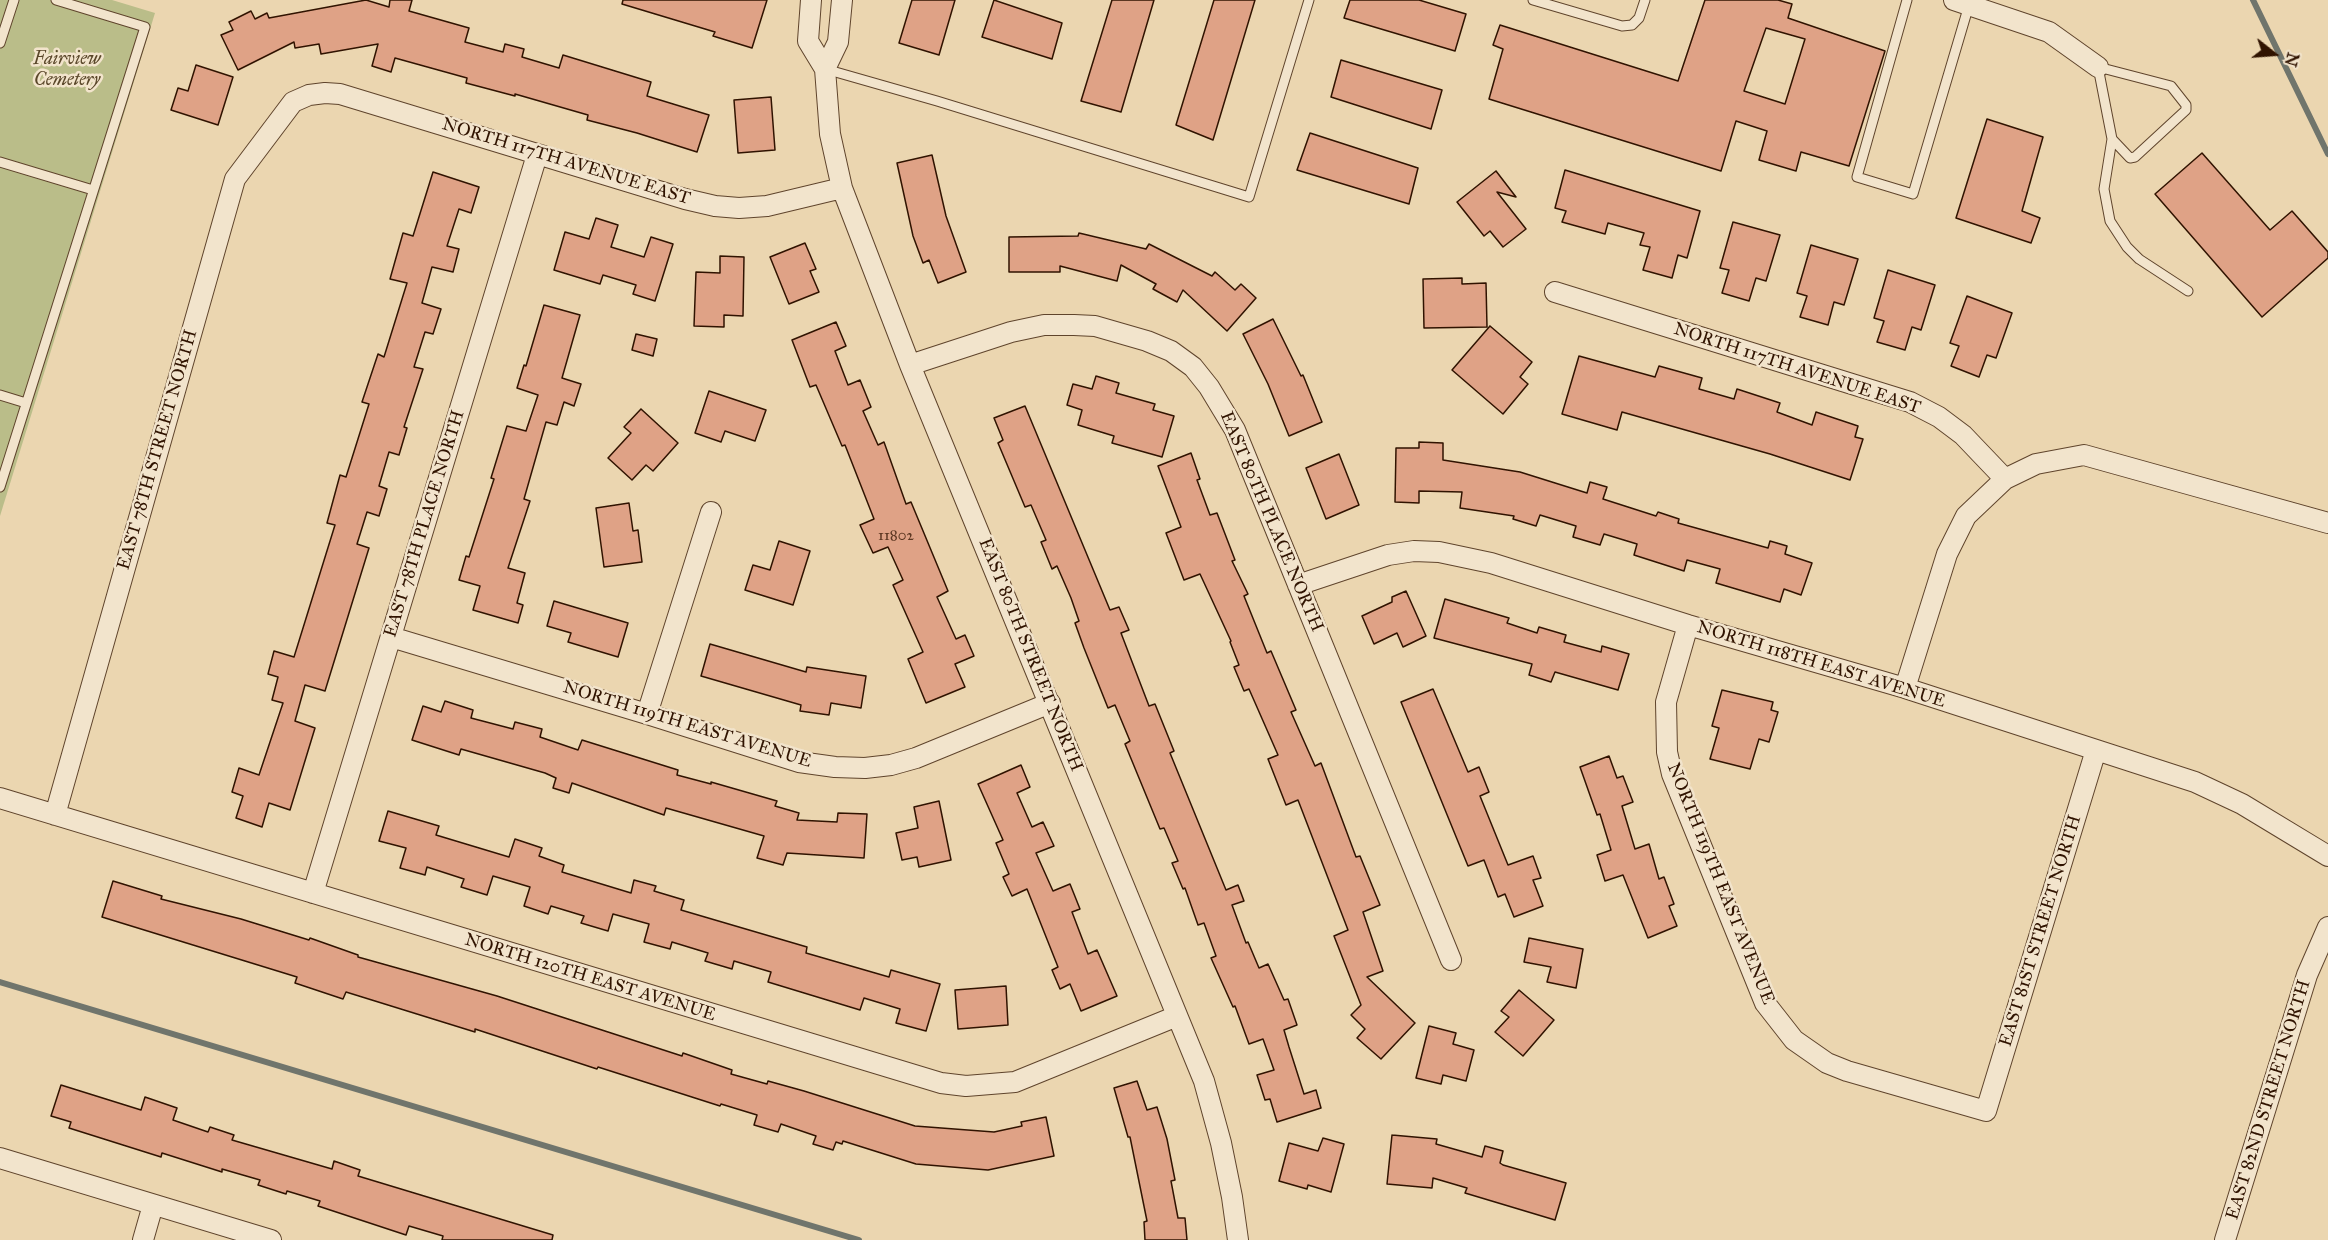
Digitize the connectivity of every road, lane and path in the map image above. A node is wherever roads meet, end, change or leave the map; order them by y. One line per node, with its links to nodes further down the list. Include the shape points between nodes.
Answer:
1 (14, 0): 10 (lane)
2 (56, 0): 18 (lane, via 145,27)
3 (811, 0): 12 (street, EAST 80TH STREET NORTH, via 808,41)
4 (842, 0): 12 (street, via 838,42)
5 (1309, 0): 12 (lane, via 1249,197)
6 (1533, 0): 7 (lane, via 1622,26 1632,25 1639,18)
7 (1645, 0)
8 (1907, 0): 9 (lane, via 1857,177 1913,194)
9 (1961, 2): 11 (street, via 2049,32)
10 (0, 43)
11 (2098, 67): 14 (lane); 14 (lane, via 2171,86 2186,105 2186,110 2135,157 2130,158)
12 (825, 69): 17 (street, EAST 80TH STREET NORTH, via 830,134)
13 (293, 102): 15 (street, NORTH 117TH AVENUE EAST, via 309,95 340,94); 36 (street, EAST 78TH STREET NORTH, via 235,179)
14 (2112, 139): 19 (lane, via 2104,189 2110,220 2127,248 2139,259)
15 (537, 154): 17 (street, NORTH 117TH AVENUE EAST, via 716,206 768,206); 30 (street, EAST 78TH PLACE NORTH)
16 (0, 162): 18 (lane)
17 (842, 188): 21 (street, EAST 80TH STREET NORTH)
18 (93, 190): 23 (lane)
19 (2188, 291)
20 (1555, 292): 24 (street, NORTH 117TH AVENUE EAST, via 1910,402 1964,435)
21 (910, 365): 28 (street, EAST 80TH PLACE NORTH, via 1044,325 1095,326 1171,351 1198,374 1235,430); 32 (street, EAST 80TH STREET NORTH)
22 (0, 395): 23 (lane)
23 (26, 403): 25 (lane)
24 (2005, 479): 27 (street, via 2036,464 2084,455); 31 (street, via 1966,516 1947,554)
25 (0, 487)
26 (711, 512): 33 (street)
27 (2328, 523)
28 (1298, 585): 29 (street, NORTH 118TH EAST AVENUE, via 1388,555 1439,552 1491,563); 40 (street, EAST 80TH PLACE NORTH)
29 (1688, 625): 31 (street, NORTH 118TH EAST AVENUE); 42 (street, NORTH 119TH EAST AVENUE, via 1666,702 1667,752 1672,774 1765,1003 1794,1041 1827,1063)
30 (391, 637): 33 (street, NORTH 119TH EAST AVENUE); 38 (street, EAST 78TH PLACE NORTH)
31 (1905, 688): 34 (street, NORTH 118TH EAST AVENUE)
32 (1050, 703): 33 (street, NORTH 119TH EAST AVENUE, via 916,758 865,768 799,762); 41 (street, EAST 80TH STREET NORTH)
33 (646, 714)
34 (2096, 750): 37 (street, NORTH 118TH EAST AVENUE, via 2195,782 2242,804); 42 (street, EAST 81ST STREET NORTH)
35 (0, 798): 36 (street, NORTH 120TH EAST AVENUE)
36 (55, 815): 38 (street, NORTH 120TH EAST AVENUE)
37 (2328, 856)
38 (313, 893): 41 (street, NORTH 120TH EAST AVENUE, via 941,1083 966,1086 1015,1082)
39 (2328, 927): 48 (street, EAST 82ND STREET NORTH, via 2307,975)
40 (1451, 960)
41 (1177, 1016): 47 (street, EAST 80TH STREET NORTH, via 1204,1082 1221,1143)
42 (1986, 1112)
43 (0, 1158): 44 (street)
44 (153, 1205): 45 (street); 46 (street)
45 (143, 1240)
46 (271, 1240)
47 (1238, 1240)
48 (2225, 1240)

